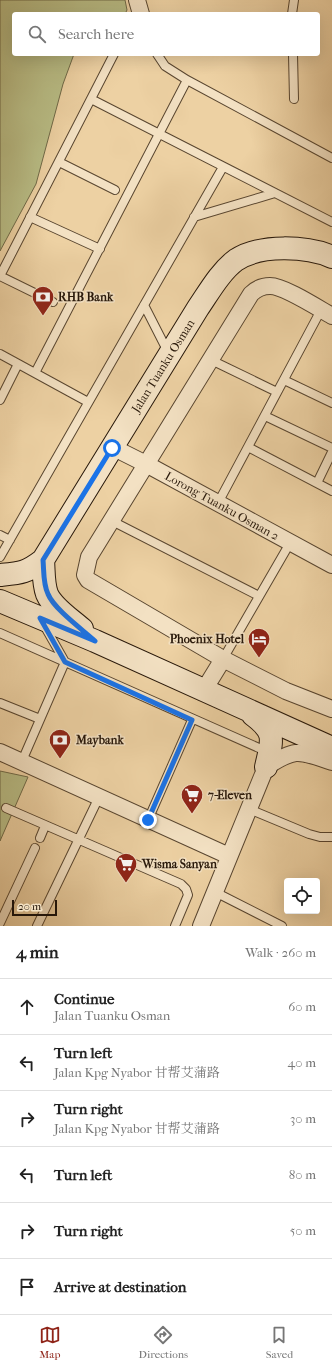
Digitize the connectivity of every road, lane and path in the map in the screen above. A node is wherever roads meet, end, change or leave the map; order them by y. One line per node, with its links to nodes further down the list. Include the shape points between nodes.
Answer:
1 (137, 0): 3 (street)
2 (294, 0): 4 (lane)
3 (140, 12)
4 (292, 12)
5 (113, 56): 9 (lane)
6 (158, 56): 8 (lane, via 165,66)
7 (292, 56): 10 (lane)
8 (187, 80): 11 (lane); 12 (lane)
9 (91, 99): 11 (lane); 13 (lane)
10 (294, 99)
11 (159, 134): 14 (lane); 20 (lane)
12 (332, 158)
13 (59, 162): 15 (lane); 17 (lane)
14 (223, 167): 16 (lane); 18 (lane)
15 (115, 190)
16 (275, 193): 18 (lane); 19 (lane)
17 (30, 217): 20 (lane); 22 (lane)
18 (194, 217): 24 (lane)
19 (332, 222)
20 (100, 249): 30 (lane)
21 (332, 257): 27 (street, Jalan Tuanku Osman, via 300,249 272,249 237,260 212,287)
22 (0, 276): 23 (lane)
23 (53, 302)
24 (144, 305): 27 (lane); 34 (lane)
25 (327, 313): 28 (street, via 271,286 256,289 247,298); 31 (lane)
26 (0, 354): 29 (lane)
27 (170, 355): 38 (street, Jalan Tuanku Osman)
28 (211, 360): 32 (lane); 41 (street)
29 (18, 364): 30 (lane); 33 (lane)
30 (35, 373): 34 (lane)
31 (284, 380): 32 (lane); 35 (lane)
32 (277, 392): 36 (lane)
33 (0, 400)
34 (88, 402): 47 (lane)
35 (332, 403)
36 (265, 416): 37 (lane); 39 (lane)
37 (248, 447): 42 (lane); 44 (lane)
38 (112, 448): 41 (street, Lorong Tuanku Osman 2); 50 (street, Jalan Tuanku Osman)
39 (332, 448)
40 (332, 452): 42 (lane)
41 (146, 464): 44 (street, Lorong Tuanku Osman 2); 45 (street)
42 (317, 483): 43 (lane)
43 (332, 491)
44 (218, 503): 48 (street, Lorong Tuanku Osman 2)
45 (112, 521): 53 (lane); 58 (street, via 89,557 85,568 88,580)
46 (0, 535): 47 (lane)
47 (10, 540): 49 (lane)
48 (290, 542): 51 (street, Lorong Tuanku Osman 2); 53 (lane)
49 (0, 557)
50 (43, 560): 52 (street, via 19,574); 57 (street, via 48,596)
51 (332, 565)
52 (0, 575)
53 (259, 596): 58 (lane)
54 (0, 601): 55 (street)
55 (40, 618): 57 (street); 59 (lane)
56 (0, 633): 59 (lane)
57 (95, 641): 60 (street)
58 (223, 659): 60 (street); 63 (street, via 286,691)
59 (65, 662): 64 (lane); 65 (lane)
60 (204, 690): 62 (street)
61 (0, 703): 64 (lane)
62 (242, 707): 66 (street); 68 (street, via 264,723 269,730 271,737)
63 (332, 709)
64 (40, 719): 69 (lane)
65 (192, 720): 68 (lane); 74 (lane)
66 (332, 748)
67 (0, 752): 69 (street)
68 (267, 760): 70 (street, via 301,752); 73 (street)
69 (22, 761): 71 (street)
70 (332, 762)
71 (99, 797): 74 (street); 78 (lane)
72 (6, 808): 75 (lane)
73 (248, 809): 76 (lane, via 309,834); 80 (street)
74 (148, 820): 80 (street)
75 (46, 826): 77 (lane); 78 (lane)
76 (332, 837)
77 (40, 838)
78 (78, 840): 83 (lane); 84 (lane, via 181,884 188,895)
79 (35, 848): 82 (lane)
80 (229, 856): 81 (street)
81 (215, 892): 85 (street); 86 (lane)
82 (0, 923)
83 (37, 926)
84 (175, 926)
85 (201, 926)
86 (282, 926)

